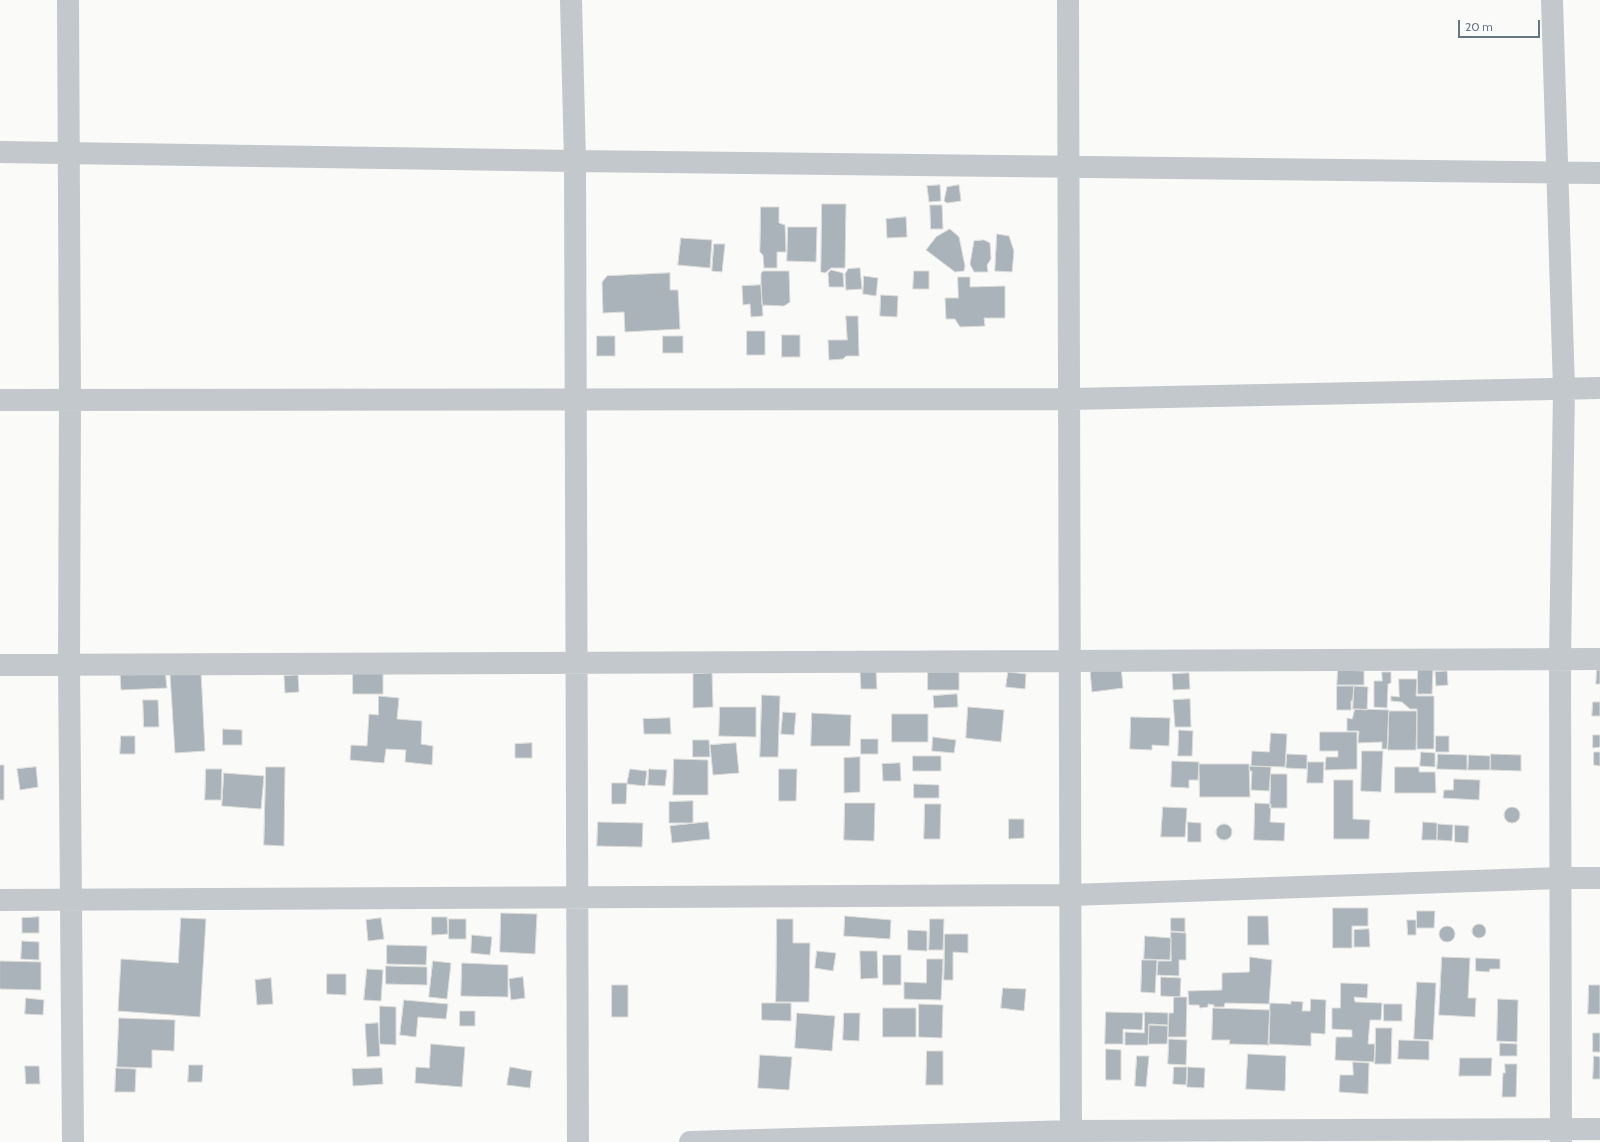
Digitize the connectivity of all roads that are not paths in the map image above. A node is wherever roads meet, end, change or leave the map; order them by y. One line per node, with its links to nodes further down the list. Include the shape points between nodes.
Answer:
1 (68, 0): 6 (street)
2 (571, 0): 7 (street)
3 (1068, 0): 8 (street)
4 (1552, 0): 9 (street)
5 (0, 152): 6 (street)
6 (70, 152): 7 (street); 16 (street)
7 (575, 161): 8 (street); 13 (street)
8 (1070, 167): 9 (street); 14 (street)
9 (1558, 173): 10 (street); 12 (street)
10 (1600, 173)
11 (1600, 388): 12 (street)
12 (1564, 389): 14 (street); 17 (street)
13 (575, 399): 14 (street); 16 (street); 20 (street)
14 (1070, 399): 19 (street)
15 (0, 400): 16 (street)
16 (70, 400): 22 (street)
17 (1560, 659): 18 (street); 19 (street); 23 (street)
18 (1600, 659)
19 (1070, 660): 20 (street); 25 (street)
20 (576, 662): 22 (street); 26 (street)
21 (0, 665): 22 (street)
22 (69, 665): 28 (street)
23 (1560, 878): 24 (street); 25 (street); 31 (street)
24 (1600, 878)
25 (1071, 895): 26 (street); 30 (street)
26 (577, 896): 28 (street); 33 (street)
27 (0, 900): 28 (street)
28 (71, 900): 32 (street)
29 (1600, 1129): 31 (street)
30 (1071, 1136): 31 (street); 34 (street)
31 (1561, 1136)
32 (73, 1142)
33 (578, 1142)
34 (690, 1142)

